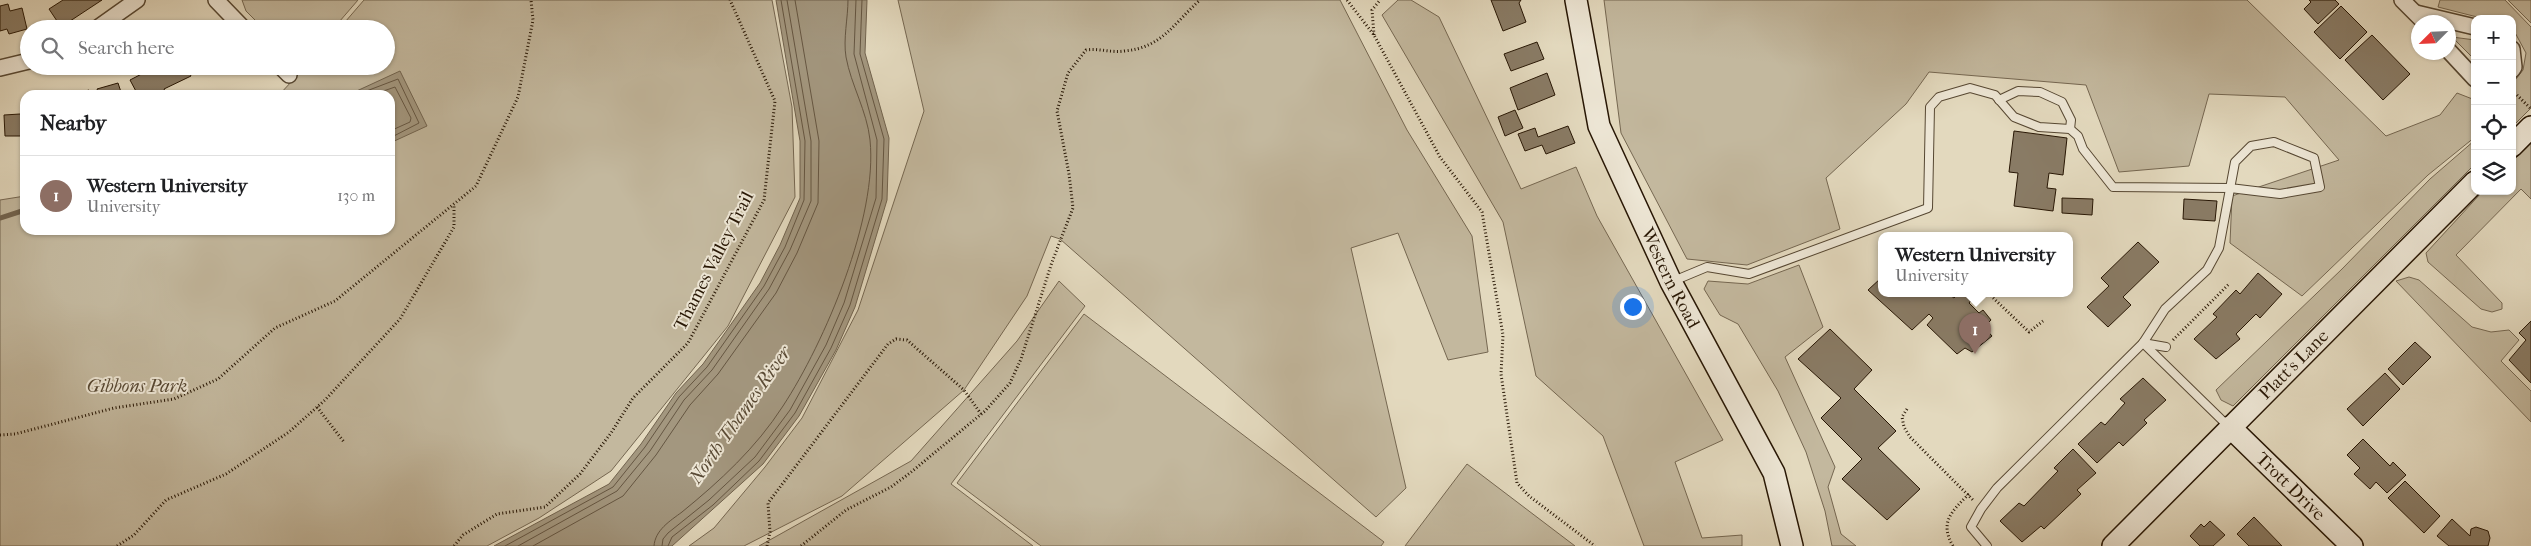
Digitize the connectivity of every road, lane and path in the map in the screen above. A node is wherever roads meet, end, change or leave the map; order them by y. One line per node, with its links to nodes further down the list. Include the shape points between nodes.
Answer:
1 (137, 0): 11 (street)
2 (216, 0): 12 (street)
3 (531, 0): 28 (path, via 533,20 518,97 476,186)
4 (730, 0): 44 (path, Thames Valley Trail, via 775,101 764,200 688,343 633,398 612,433 580,474 545,507 497,514 463,534)
5 (1200, 0): 37 (path, via 1154,45 1114,52 1099,48 1086,50 1068,73 1056,111 1073,208 1021,360 1010,383)
6 (1348, 0): 15 (path)
7 (1380, 0): 15 (path, via 1372,10)
8 (1576, 0): 29 (street, Western Road, via 1599,126)
9 (2402, 0): 10 (street)
10 (2417, 15)
11 (111, 20)
12 (235, 20)
13 (2456, 24): 14 (street)
14 (2471, 26)
15 (1374, 35): 47 (path, via 1440,157 1482,212 1503,335 1501,374 1517,483 1529,496)
16 (2456, 59): 19 (street)
17 (20, 63): 18 (street)
18 (0, 68)
19 (2471, 75)
20 (2516, 94): 22 (path)
21 (1999, 100): 24 (lane, via 2014,117 2039,127); 24 (lane, via 2018,90 2040,92 2062,102 2071,120); 29 (lane, via 1995,95 1970,88 1939,97 1930,107 1928,208 1749,274 1707,267)
22 (2531, 110)
23 (2531, 127): 25 (street)
24 (2070, 129): 27 (lane, via 2113,187)
25 (2516, 142)
26 (2471, 186): 38 (street, Platt's Lane)
27 (2230, 188): 27 (lane, via 2280,194 2320,187 2314,158 2274,142 2250,146 2235,162); 33 (lane, via 2218,248 2206,270 2165,309)
28 (454, 204): 35 (path, via 454,227 400,319); 39 (path, via 334,301 275,328 218,379 174,399 114,408)
29 (1671, 282): 48 (street, Western Road, via 1774,473)
30 (2230, 284): 34 (path)
31 (1992, 297): 32 (path, via 2029,332)
32 (2043, 321)
33 (2143, 343): 34 (lane); 38 (lane); 42 (lane, via 1997,488)
34 (2166, 347)
35 (317, 407): 40 (path); 43 (path, via 289,432 226,474 166,500 134,535)
36 (1907, 409): 41 (path, via 1902,418 1910,437)
37 (981, 414): 45 (path, via 964,390 908,340 896,339 888,344 768,503 770,532); 46 (path, via 891,487 846,510)
38 (2230, 427): 51 (street, Platt's Lane); 52 (street, Trott Drive)
39 (0, 436)
40 (344, 442)
41 (1969, 494): 42 (path); 49 (path, via 1950,513 1946,526)
42 (1981, 509): 50 (lane, via 1971,528)
43 (117, 546)
44 (454, 546)
45 (767, 546)
46 (801, 546)
47 (1595, 546)
48 (1792, 546)
49 (1953, 546)
50 (1987, 546)
51 (2112, 546)
52 (2352, 546)

